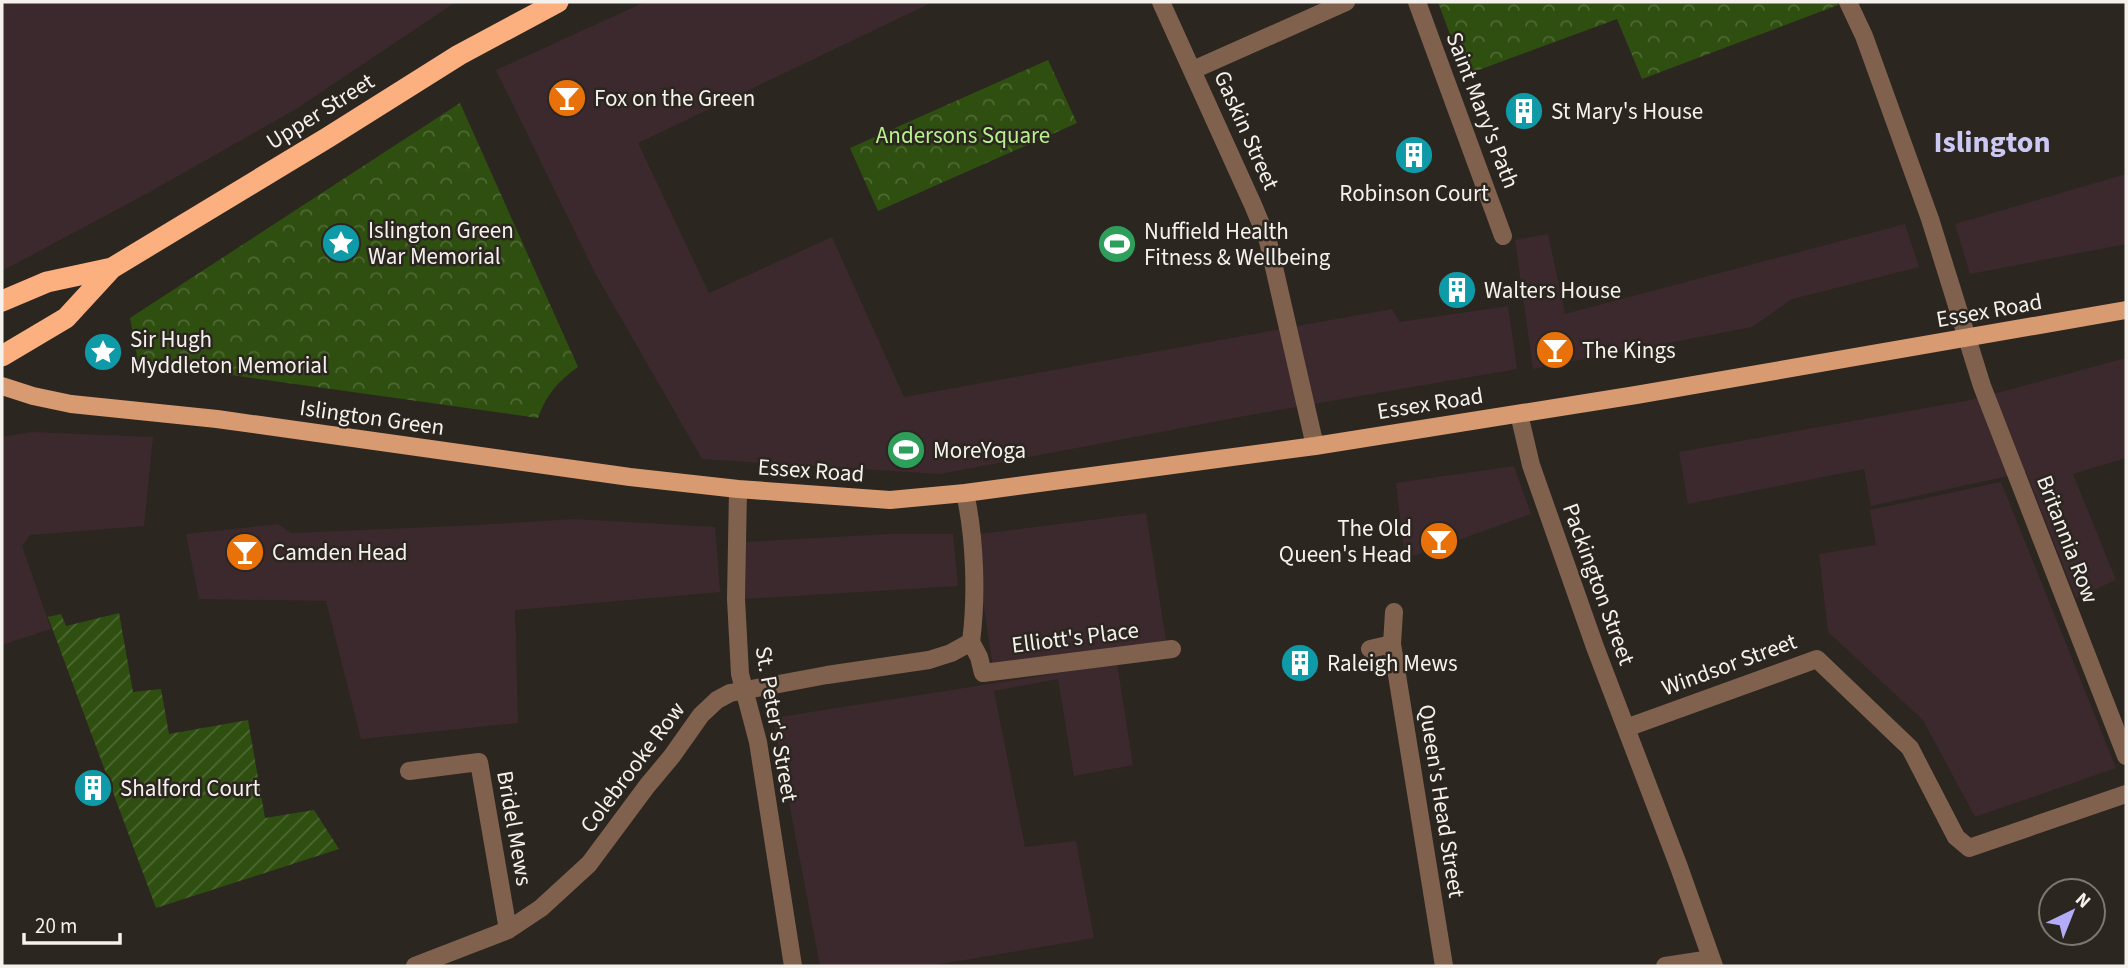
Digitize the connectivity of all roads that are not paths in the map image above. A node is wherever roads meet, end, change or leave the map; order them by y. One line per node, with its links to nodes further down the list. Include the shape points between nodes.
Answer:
1 (558, 2): 8 (highway, Upper Street, via 459,55)
2 (1161, 2): 6 (street, Gaskin Street)
3 (1346, 2): 6 (street)
4 (1417, 2): 7 (street, Saint Mary's Path)
5 (1848, 2): 11 (street, Britannia Row, via 1930,219)
6 (1193, 70): 15 (street, Gaskin Street, via 1268,241)
7 (1503, 236)
8 (113, 268): 9 (highway, Upper Street, via 47,282); 12 (highway, Upper Street, via 65,318)
9 (2, 301)
10 (2126, 310): 11 (main road, Essex Road)
11 (1967, 339): 14 (main road, Essex Road); 25 (street, Britannia Row)
12 (2, 356)
13 (2, 386): 16 (main road, Islington Green, via 71,404 217,419)
14 (1519, 414): 15 (main road, Essex Road); 24 (street, Packington Street, via 1531,465)
15 (1315, 446): 17 (main road, Essex Road)
16 (738, 489): 17 (main road, Essex Road, via 890,500); 23 (street, St. Peter's Street, via 736,599)
17 (965, 493): 19 (street, via 971,522)
18 (1394, 612): 20 (street, Queen's Head Street)
19 (971, 642): 21 (street, Elliott's Place, via 983,673); 23 (street, Colebrooke Row, via 929,660)
20 (1392, 644): 22 (street); 32 (street, Queen's Head Street)
21 (1172, 649)
22 (1370, 649)
23 (744, 689): 28 (street, Colebrooke Row, via 718,700 701,715 589,864 541,908); 31 (street, St. Peter's Street, via 758,742)
24 (1626, 729): 27 (street, Windsor Street, via 1817,659 1910,748 1956,837 1969,848); 29 (street, Packington Street)
25 (2126, 755)
26 (409, 771): 28 (street, Bridel Mews, via 479,762)
27 (2126, 794)
28 (508, 930): 30 (street, Colebrooke Row)
29 (1712, 962): 33 (street)
30 (415, 966)
31 (793, 966)
32 (1444, 966)
33 (1665, 966)

